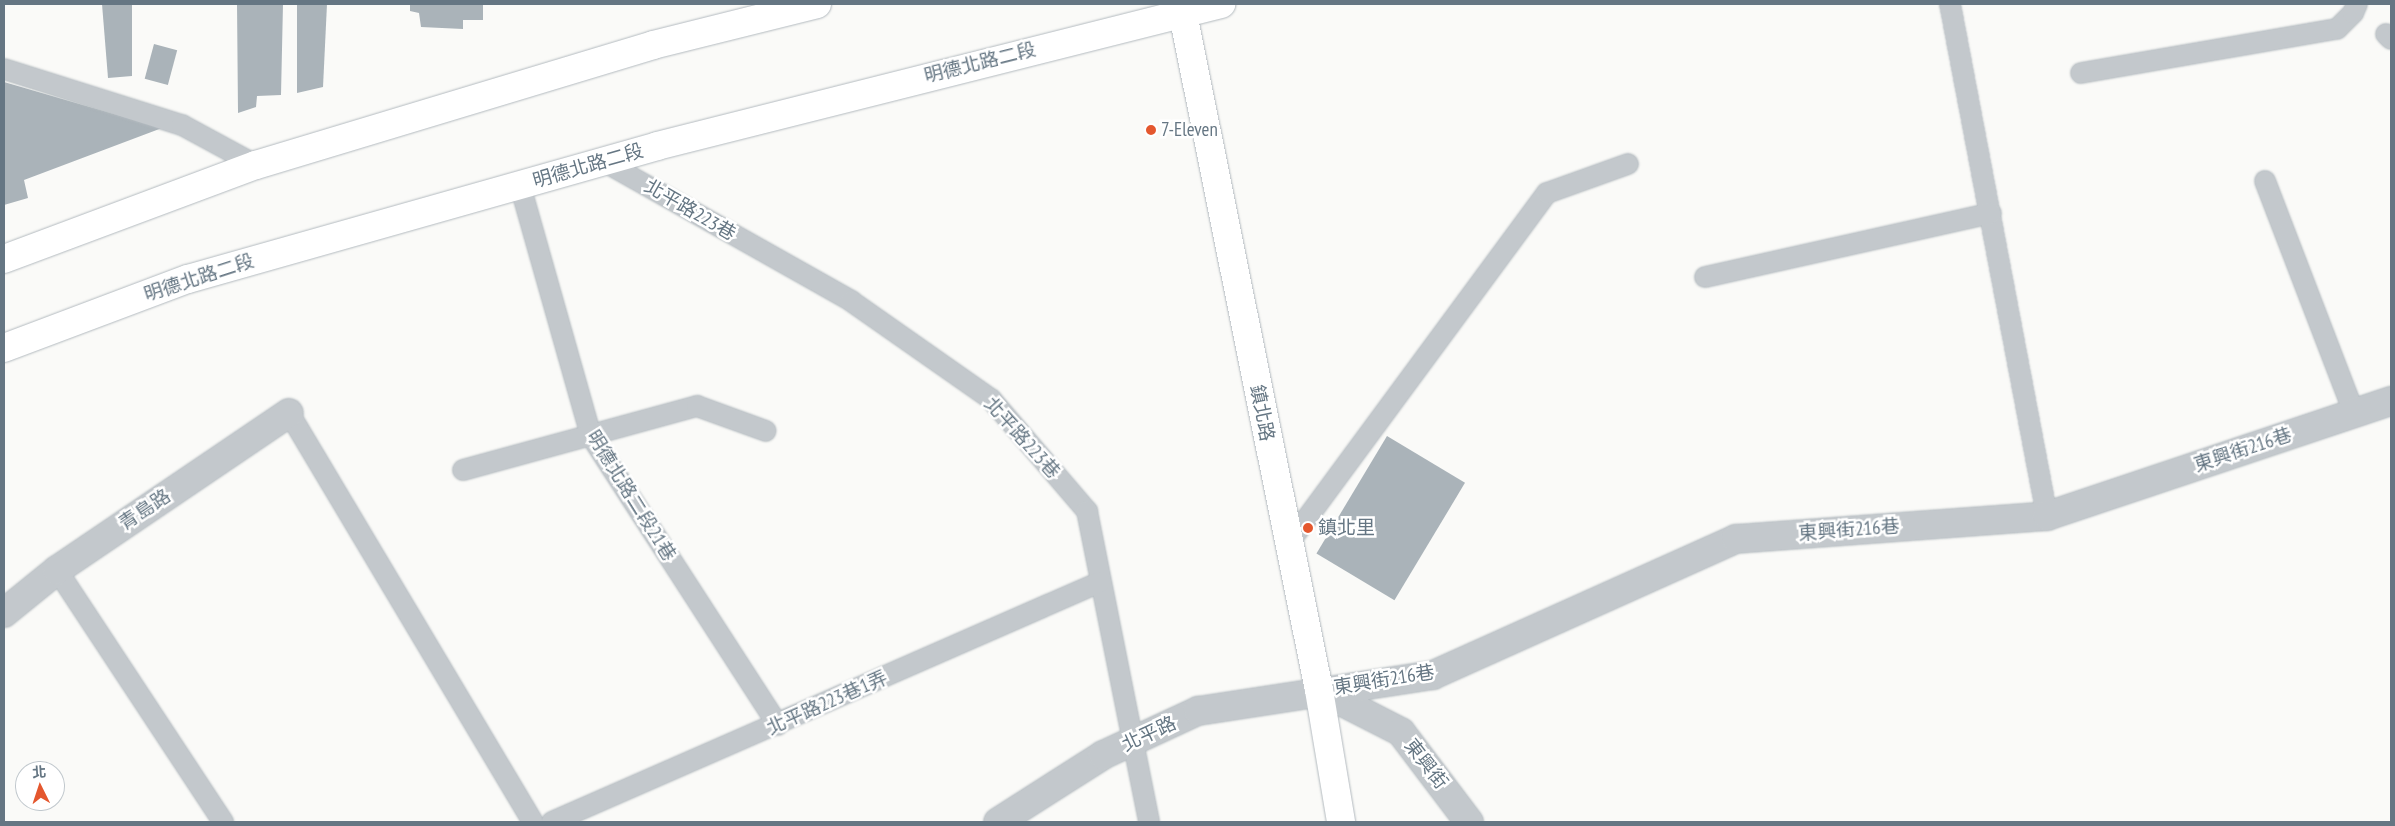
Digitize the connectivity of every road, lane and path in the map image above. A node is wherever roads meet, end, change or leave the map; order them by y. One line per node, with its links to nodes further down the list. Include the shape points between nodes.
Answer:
1 (817, 4): 10 (main road, via 653,45)
2 (1221, 4): 5 (main road, 明德北路二段)
3 (1950, 4): 13 (lane)
4 (2356, 4): 7 (lane, via 2354,14 2337,29)
5 (1181, 8): 8 (main road, 明德北路二段); 24 (main road, 鎮北路)
6 (4, 69): 10 (lane, via 182,125)
7 (2081, 73)
8 (603, 161): 12 (main road, 明德北路二段); 26 (lane, 北平路223巷, via 851,301 990,399 1087,511)
9 (1628, 164): 24 (lane, via 1547,193)
10 (256, 165): 14 (main road)
11 (2265, 181): 19 (lane)
12 (520, 185): 16 (main road, 明德北路二段, via 188,279); 21 (lane, 明德北路二段21巷)
13 (1991, 213): 15 (lane); 23 (lane)
14 (4, 259)
15 (1705, 277)
16 (4, 348)
17 (2391, 401): 19 (street, 東興街216巷)
18 (289, 413): 25 (street, 青島路); 32 (lane)
19 (2354, 414): 23 (street, 東興街216巷)
20 (766, 431): 21 (lane, via 697,406)
21 (591, 436): 22 (lane); 29 (lane, 明德北路二段21巷)
22 (463, 470)
23 (2047, 516): 28 (street, 東興街216巷, via 1736,538 1433,675)
24 (1288, 544): 28 (main road, 鎮北路)
25 (57, 570): 27 (street, 青島路); 31 (lane)
26 (1100, 582): 29 (lane, 北平路223巷1弄); 30 (lane, 北平路223巷)
27 (4, 613)
28 (1319, 690): 30 (street, 北平路, via 1198,711); 36 (main road, 鎮北路); 37 (street, 東興街, via 1401,732)
29 (778, 725): 33 (lane, 北平路223巷1弄)
30 (1130, 743): 34 (street, 北平路); 35 (lane, 北平路223巷)
31 (224, 822)
32 (533, 822)
33 (552, 822)
34 (998, 822)
35 (1149, 822)
36 (1341, 822)
37 (1469, 822)

